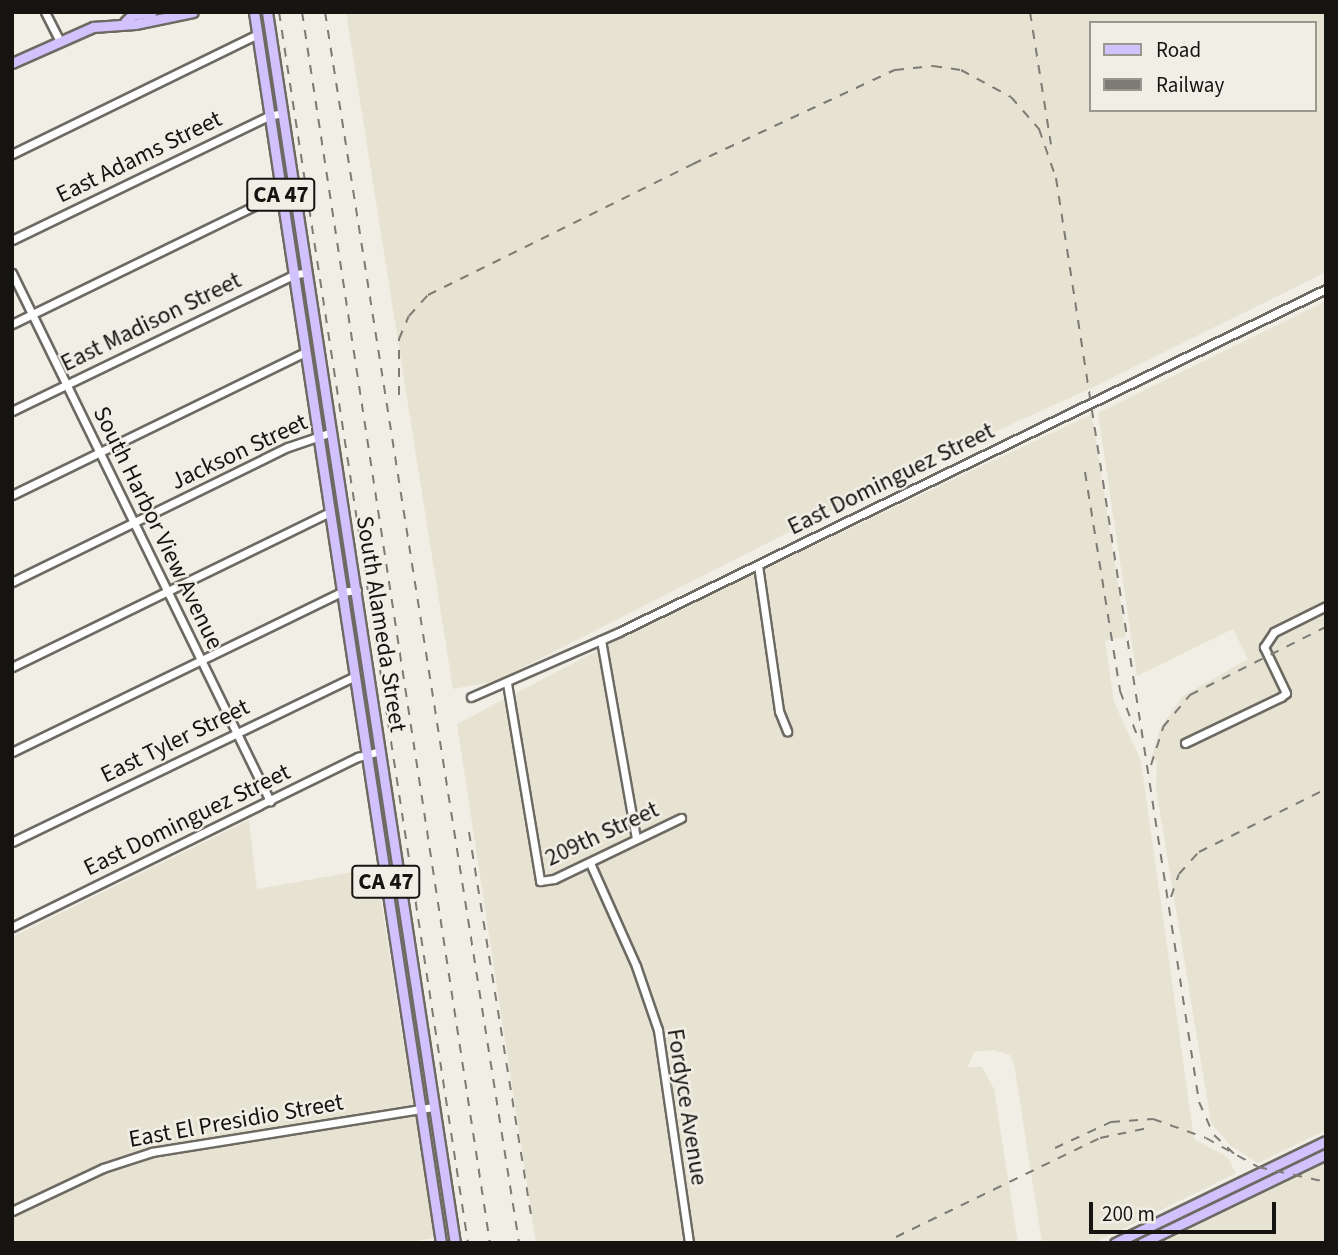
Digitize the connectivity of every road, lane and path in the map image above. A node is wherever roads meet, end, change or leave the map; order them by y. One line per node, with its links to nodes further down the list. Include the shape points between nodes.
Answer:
1 (45, 12): 8 (street)
2 (152, 12): 6 (main road)
3 (193, 12): 6 (main road, via 135,24)
4 (254, 12): 7 (main road, South Alameda Street / CA 47)
5 (267, 12): 10 (main road, South Alameda Street / CA 47)
6 (121, 19): 8 (main road)
7 (256, 35): 11 (main road, South Alameda Street / CA 47); 12 (street)
8 (59, 40): 9 (main road)
9 (12, 63)
10 (283, 113): 11 (street, East Adams Street); 15 (main road, South Alameda Street / CA 47)
11 (268, 116): 13 (main road, South Alameda Street / CA 47); 14 (street, East Adams Street)
12 (12, 154)
13 (280, 193): 17 (main road, South Alameda Street / CA 47); 19 (street)
14 (12, 240)
15 (307, 272): 17 (street, East Madison Street); 24 (main road, South Alameda Street / CA 47)
16 (12, 273): 19 (street, South Harbor View Avenue)
17 (293, 275): 21 (main road, South Alameda Street / CA 47); 22 (street, East Madison Street)
18 (1326, 289): 30 (street, East Dominguez Street)
19 (33, 314): 20 (street); 22 (street, South Harbor View Avenue)
20 (12, 324)
21 (305, 352): 25 (main road, South Alameda Street / CA 47); 26 (street)
22 (67, 385): 23 (street, East Madison Street); 26 (street, South Harbor View Avenue)
23 (12, 411)
24 (332, 432): 25 (street, Jackson Street); 32 (main road, South Alameda Street / CA 47)
25 (318, 434): 28 (main road, South Alameda Street / CA 47); 29 (street, Jackson Street)
26 (100, 452): 27 (street); 29 (street, South Harbor View Avenue)
27 (12, 495)
28 (330, 512): 33 (street); 34 (main road, South Alameda Street / CA 47)
29 (134, 523): 31 (street, Jackson Street); 33 (street, South Harbor View Avenue)
30 (758, 565): 36 (street, East Dominguez Street); 42 (street, via 778,704)
31 (12, 582)
32 (357, 590): 34 (street); 45 (main road, South Alameda Street / CA 47)
33 (167, 592): 37 (street, South Harbor View Avenue); 38 (street)
34 (342, 592): 37 (street); 39 (main road, South Alameda Street / CA 47)
35 (1326, 606): 44 (street, via 1274,632 1264,647 1286,693)
36 (601, 640): 40 (street, East Dominguez Street); 50 (street)
37 (201, 660): 43 (street, South Harbor View Avenue); 46 (street)
38 (12, 667)
39 (355, 676): 43 (street, East Tyler Street); 47 (main road, South Alameda Street / CA 47)
40 (507, 683): 41 (street, East Dominguez Street); 52 (street, 209th Street, via 540,881 548,882)
41 (471, 697)
42 (787, 731)
43 (237, 733): 48 (street, South Harbor View Avenue); 51 (street, East Tyler Street)
44 (1185, 743)
45 (380, 751): 47 (street, East Dominguez Street); 54 (main road, South Alameda Street / CA 47)
46 (12, 752)
47 (367, 753): 48 (street, East Dominguez Street); 55 (main road, South Alameda Street / CA 47)
48 (270, 801): 53 (street, East Dominguez Street)
49 (681, 818): 50 (street, 209th Street)
50 (635, 839): 52 (street, 209th Street)
51 (12, 842)
52 (590, 863): 63 (street, Fordyce Avenue, via 636,966 658,1030)
53 (12, 927)
54 (418, 1007): 55 (main road); 56 (main road, South Alameda Street / CA 47)
55 (404, 1010): 57 (main road, South Alameda Street / CA 47)
56 (434, 1107): 57 (street, East El Presidio Street); 62 (main road, South Alameda Street / CA 47)
57 (420, 1109): 60 (street, East El Presidio Street, via 152,1152 103,1168); 61 (main road, South Alameda Street / CA 47)
58 (1326, 1141): 64 (main road)
59 (1326, 1154): 65 (main road)
60 (12, 1211)
61 (441, 1243)
62 (455, 1243)
63 (689, 1243)
64 (1115, 1243)
65 (1142, 1243)

